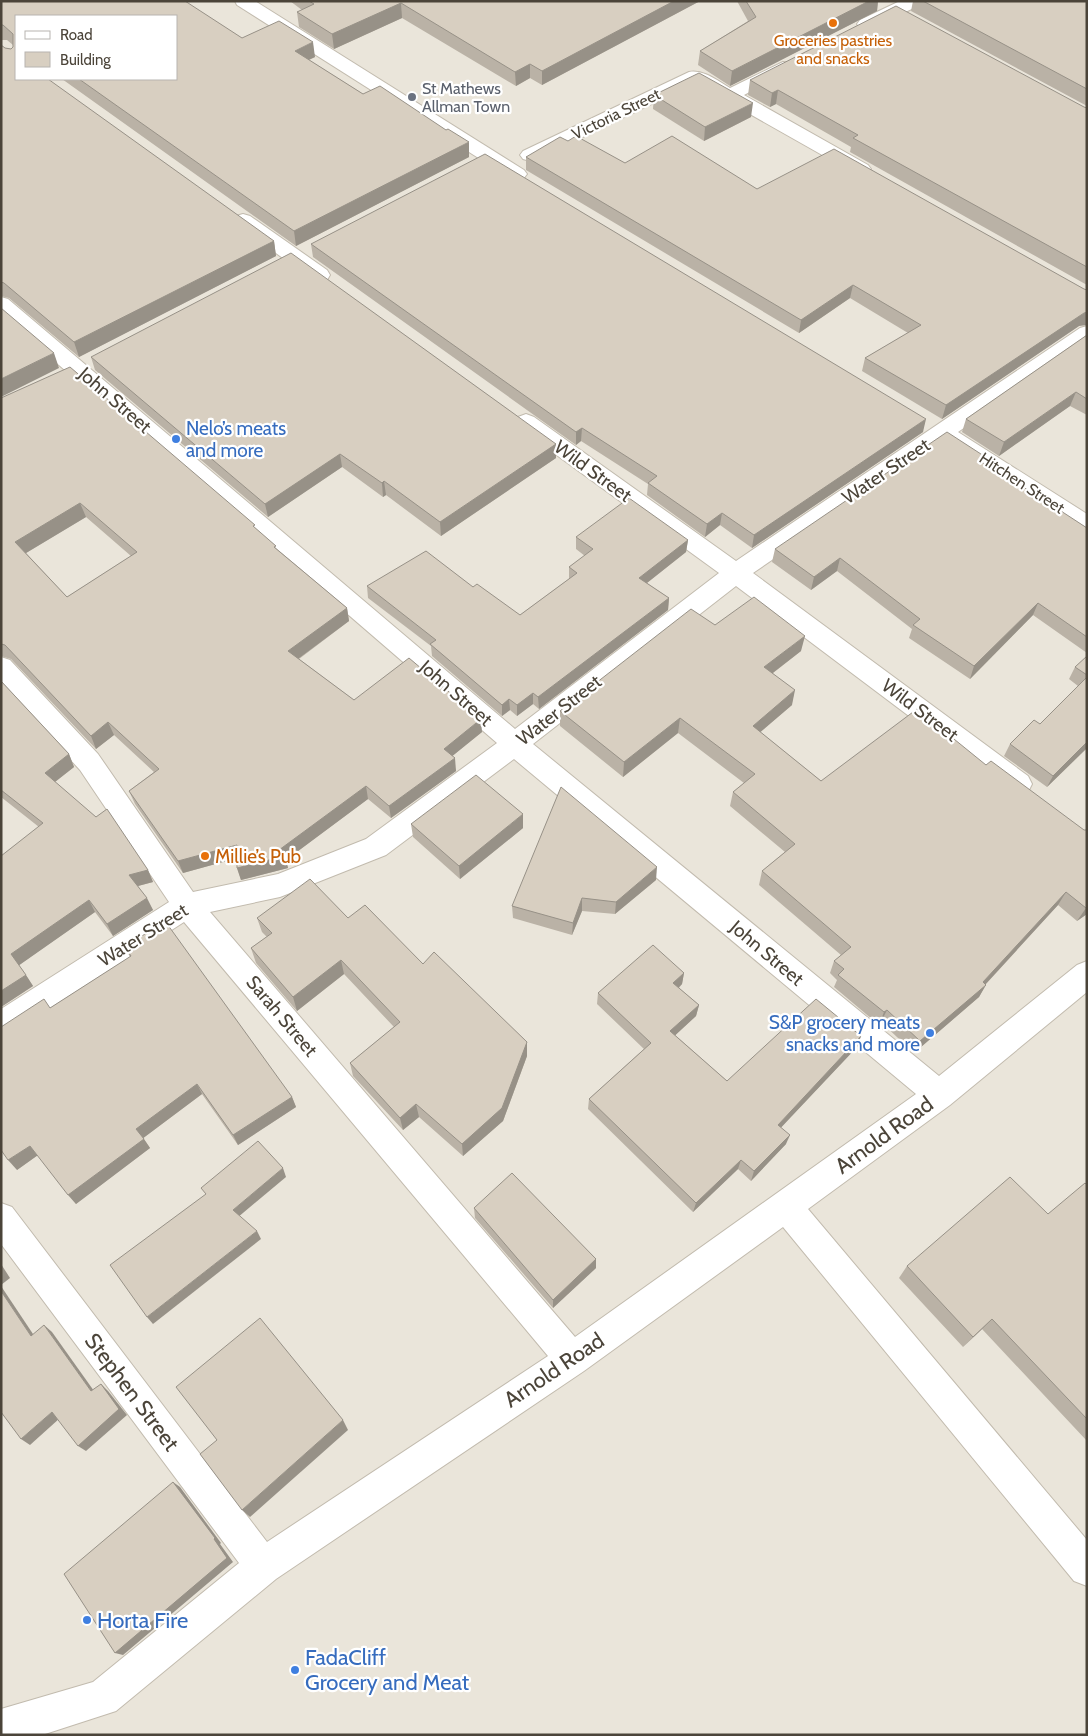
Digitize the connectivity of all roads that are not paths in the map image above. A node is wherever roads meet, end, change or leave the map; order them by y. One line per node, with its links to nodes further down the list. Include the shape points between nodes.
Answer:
1 (243, 1): 9 (street)
2 (874, 1): 4 (street)
3 (914, 1): 4 (street)
4 (892, 11): 5 (street); 6 (street)
5 (909, 20)
6 (849, 33)
7 (798, 60): 8 (street)
8 (730, 95): 9 (street, Victoria Street, via 695,76); 10 (street)
9 (487, 163): 11 (street)
10 (878, 178)
11 (530, 182)
12 (224, 206): 13 (street)
13 (336, 286)
14 (1, 304): 21 (street, John Street)
15 (1087, 334): 17 (street, Water Street)
16 (512, 412): 19 (street, Wild Street)
17 (935, 427): 18 (street, Hitchen Street); 19 (street, Water Street)
18 (1087, 525)
19 (736, 573): 21 (street, Water Street); 22 (street, Wild Street)
20 (1, 667): 23 (street, Sarah Street, via 90,762)
21 (515, 744): 23 (street, Water Street, via 376,847 280,885); 26 (street, John Street)
22 (1039, 798)
23 (187, 905): 25 (street, Water Street); 29 (street, Sarah Street)
24 (1087, 974): 26 (street, Arnold Road)
25 (1, 1025)
26 (939, 1095): 27 (street, Arnold Road)
27 (786, 1206): 29 (street, Arnold Road); 31 (street)
28 (1, 1218): 30 (street, Stephen Street)
29 (572, 1359): 30 (street, Arnold Road)
30 (263, 1566): 32 (street, Arnold Road, via 103,1698)
31 (1087, 1568)
32 (1, 1728)

